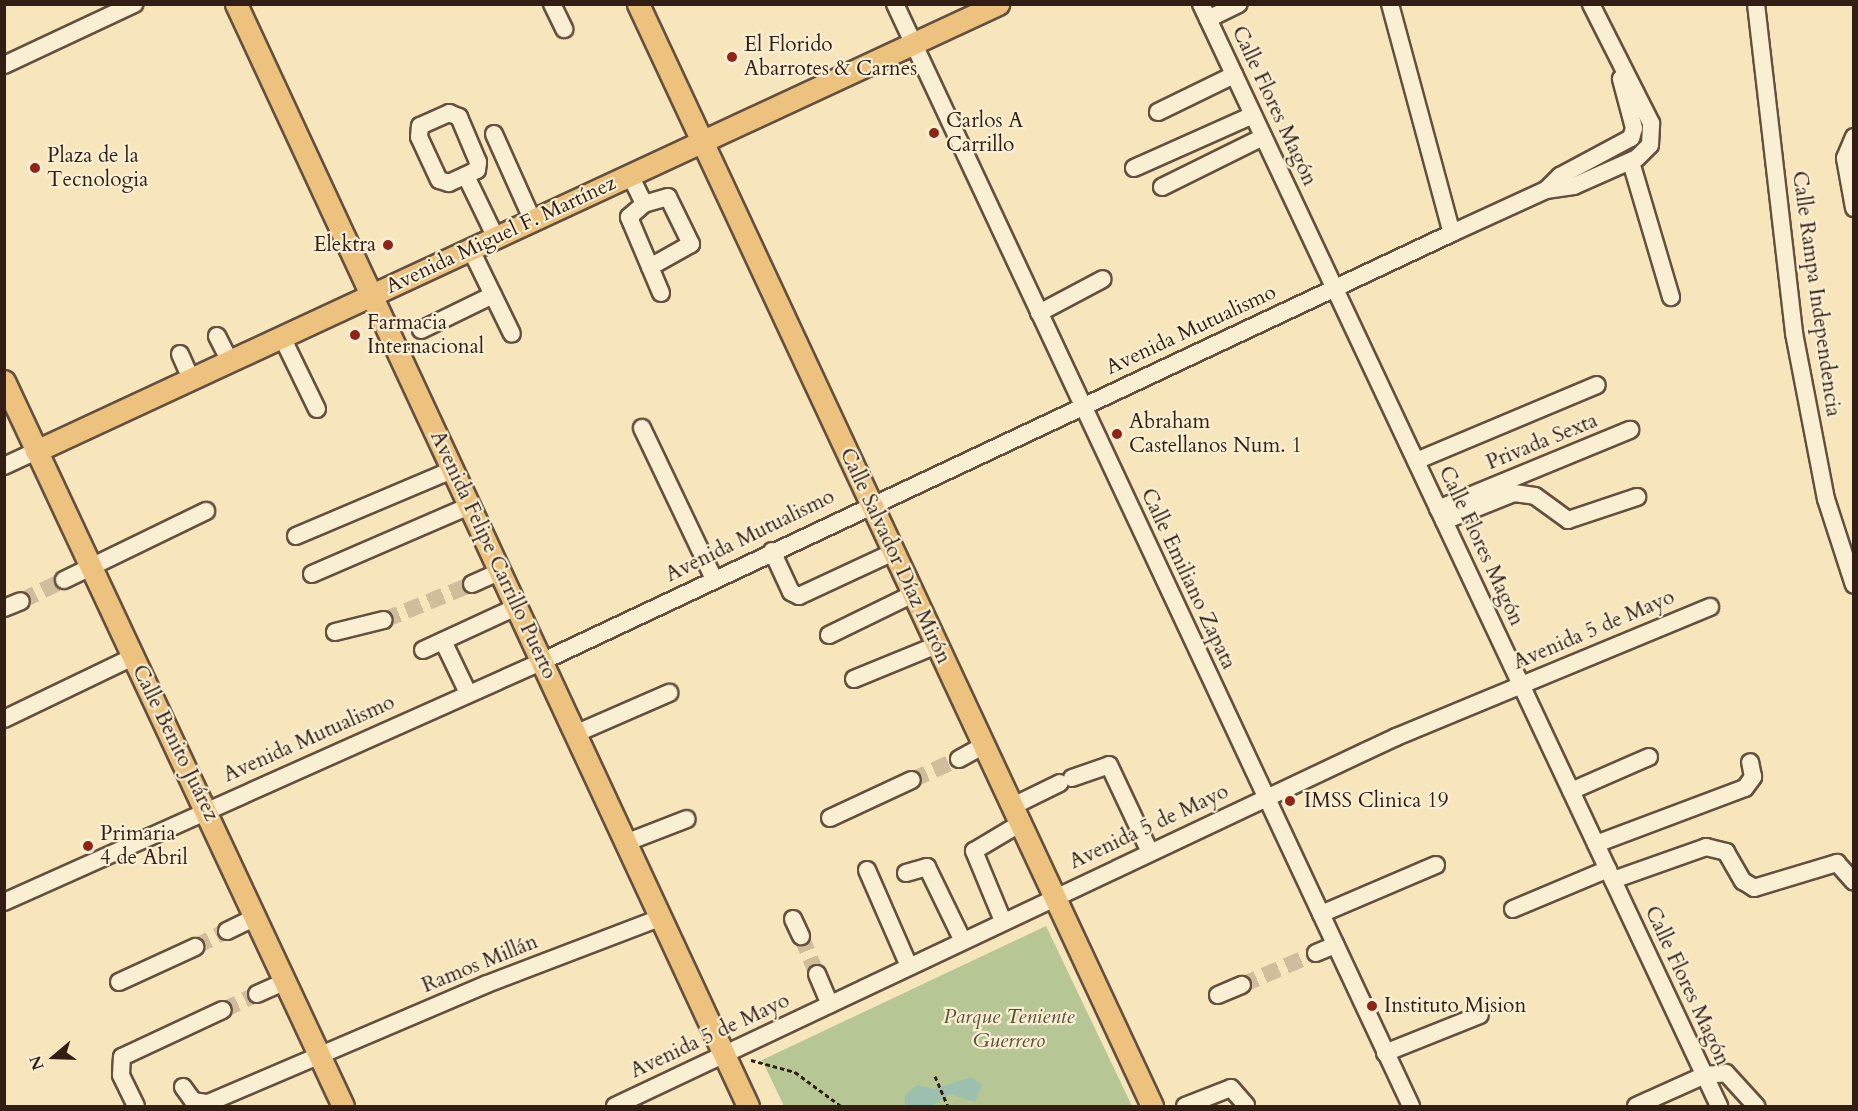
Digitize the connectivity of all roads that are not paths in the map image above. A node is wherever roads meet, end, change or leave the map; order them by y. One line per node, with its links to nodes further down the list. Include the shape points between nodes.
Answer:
1 (134, 4): 14 (street)
2 (236, 4): 40 (main road, Avenida Felipe Carrillo Puerto)
3 (552, 4): 12 (street)
4 (638, 4): 22 (main road, Calle Salvador Díaz Mirón)
5 (895, 4): 13 (street, Calle Emiliano Zapata)
6 (998, 4): 13 (main road, Avenida Miguel F. Martínez)
7 (1239, 4): 11 (street)
8 (1390, 4): 32 (street)
9 (1591, 4): 15 (street)
10 (1756, 4): 69 (street, Calle Rampa Independencia, via 1794,333 1826,499)
11 (1204, 12): 16 (street, Calle Flores Magón)
12 (564, 29)
13 (913, 44): 22 (main road, Avenida Miguel F. Martínez); 42 (street, Calle Emiliano Zapata)
14 (4, 65)
15 (1620, 69): 23 (street, via 1652,123 1653,139); 28 (street, Avenida Mutualismo, via 1634,128 1631,138 1560,176)
16 (1234, 75): 17 (street); 18 (street, Calle Flores Magón)
17 (1158, 112)
18 (1253, 115): 20 (street, Calle Flores Magón); 24 (street)
19 (494, 134): 31 (street)
20 (1263, 137): 27 (street); 37 (street, Calle Flores Magón)
21 (1852, 139): 30 (street, via 1845,179)
22 (699, 143): 25 (main road, Avenida Miguel F. Martínez); 61 (main road, Calle Salvador Díaz Mirón)
23 (1638, 157): 28 (street, Avenida Mutualismo, via 1574,186); 41 (street)
24 (1134, 168)
25 (630, 175): 29 (street); 31 (main road, Avenida Miguel F. Martínez)
26 (466, 176): 33 (street)
27 (1162, 187)
28 (1546, 190): 32 (street, Avenida Mutualismo)
29 (644, 204): 35 (street, via 629,218); 35 (street, via 668,197 691,244)
30 (1854, 208)
31 (533, 221): 33 (main road, Avenida Miguel F. Martínez)
32 (1452, 233): 37 (street, Avenida Mutualismo)
33 (496, 237): 34 (main road, Avenida Miguel F. Martínez)
34 (471, 250): 39 (street); 40 (main road, Avenida Miguel F. Martínez)
35 (650, 267): 38 (street)
36 (1102, 279): 42 (street)
37 (1335, 288): 52 (street, Avenida Mutualismo); 57 (street, Calle Flores Magón)
38 (662, 293)
39 (493, 295): 43 (street); 44 (street)
40 (371, 296): 46 (main road, Avenida Miguel F. Martínez); 59 (main road, Avenida Felipe Carrillo Puerto)
41 (1671, 297)
42 (1039, 313): 52 (street, Calle Emiliano Zapata)
43 (421, 330)
44 (512, 334)
45 (217, 336): 48 (street)
46 (282, 337): 48 (main road, Avenida Miguel F. Martínez); 53 (street)
47 (180, 354): 49 (street)
48 (230, 362): 49 (main road, Avenida Miguel F. Martínez)
49 (191, 379): 56 (main road, Avenida Miguel F. Martínez)
50 (4, 381): 56 (main road, Calle Benito Juárez)
51 (1597, 385): 57 (street)
52 (1083, 406): 61 (street, Avenida Mutualismo); 101 (street, Calle Emiliano Zapata)
53 (317, 408)
54 (642, 428): 72 (street)
55 (1630, 430): 64 (street, Privada Sexta)
56 (36, 451): 58 (street, Avenida Miguel F. Martínez); 68 (main road, Calle Benito Juárez)
57 (1416, 461): 64 (street, Calle Flores Magón)
58 (4, 466)
59 (452, 470): 62 (main road, Avenida Felipe Carrillo Puerto); 65 (street)
60 (1637, 497): 64 (street, via 1568,520 1535,496 1514,493)
61 (871, 504): 66 (street, Avenida Mutualismo); 67 (main road, Calle Salvador Díaz Mirón)
62 (469, 506): 70 (main road, Avenida Felipe Carrillo Puerto); 71 (street)
63 (206, 511): 68 (street)
64 (1441, 515): 90 (street, Calle Flores Magón)
65 (296, 536)
66 (772, 551): 67 (street, via 791,592 799,596); 72 (street, Avenida Mutualismo)
67 (894, 552): 76 (main road, Calle Salvador Díaz Mirón)
68 (91, 567): 73 (street); 87 (main road, Calle Benito Juárez)
69 (1850, 568): 75 (street, Calle Rampa Independencia)
70 (499, 572): 74 (street); 78 (main road, Avenida Felipe Carrillo Puerto)
71 (312, 574)
72 (714, 579): 88 (street, Avenida Mutualismo)
73 (64, 580)
74 (472, 584)
75 (1854, 585)
76 (914, 594): 83 (street); 85 (main road, Calle Salvador Díaz Mirón)
77 (21, 601): 80 (street)
78 (516, 606): 84 (street); 88 (main road, Avenida Felipe Carrillo Puerto)
79 (1710, 607): 90 (street, Avenida 5 de Mayo)
80 (4, 608)
81 (384, 620): 82 (street)
82 (335, 632)
83 (829, 635)
84 (443, 641): 86 (street); 91 (street)
85 (937, 645): 89 (street); 95 (main road, Calle Salvador Díaz Mirón)
86 (423, 650)
87 (133, 657): 93 (street); 102 (main road, Calle Benito Juárez)
88 (543, 661): 91 (street, Avenida Mutualismo); 94 (main road, Avenida Felipe Carrillo Puerto)
89 (854, 679)
90 (1521, 685): 100 (street, Calle Flores Magón); 101 (street, Avenida 5 de Mayo)
91 (468, 693): 102 (street, Avenida Mutualismo)
92 (669, 693): 94 (street)
93 (4, 719)
94 (575, 734): 106 (main road, Avenida Felipe Carrillo Puerto)
95 (984, 745): 97 (street); 103 (main road, Calle Salvador Díaz Mirón)
96 (1649, 757): 100 (street)
97 (959, 759)
98 (1750, 762): 107 (street, via 1753,777 1744,788)
99 (912, 780): 104 (street)
100 (1571, 792): 107 (street, Calle Flores Magón)
101 (1265, 796): 108 (street, Avenida 5 de Mayo); 117 (street, Calle Emiliano Zapata)
102 (206, 808): 115 (street, Avenida Mutualismo); 118 (main road, Calle Benito Juárez)
103 (1017, 815): 108 (street, via 1066,781 1109,765); 114 (main road, Calle Salvador Díaz Mirón); 121 (street, via 974,851)
104 (830, 818)
105 (687, 819): 106 (street)
106 (625, 843): 119 (main road, Avenida Felipe Carrillo Puerto)
107 (1596, 844): 112 (street, Calle Flores Magón)
108 (1150, 852): 114 (street, Avenida 5 de Mayo)
109 (1436, 865): 117 (street)
110 (867, 870): 128 (street)
111 (906, 873): 124 (street, via 927,867)
112 (1610, 875): 113 (street, via 1707,847 1726,852 1743,881 1754,888 1837,863); 116 (street); 141 (street, Calle Flores Magón)
113 (1854, 882)
114 (1055, 896): 121 (street, Avenida 5 de Mayo); 148 (main road, Calle Salvador Díaz Mirón)
115 (4, 902)
116 (1513, 909)
117 (1321, 914): 125 (street, Calle Emiliano Zapata)
118 (256, 917): 122 (street); 130 (main road, Calle Benito Juárez)
119 (660, 918): 139 (main road, Avenida Felipe Carrillo Puerto); 140 (street, Ramos Millán, via 487,984)
120 (793, 919): 123 (street)
121 (1003, 921): 124 (street, Avenida 5 de Mayo)
122 (227, 931)
123 (801, 936)
124 (963, 940): 128 (street, Avenida 5 de Mayo)
125 (1335, 945): 127 (street); 138 (street, Calle Emiliano Zapata)
126 (195, 947): 131 (street)
127 (1316, 953)
128 (909, 966): 135 (street, Avenida 5 de Mayo)
129 (817, 974): 135 (street)
130 (286, 981): 133 (street); 140 (main road, Calle Benito Juárez)
131 (119, 982)
132 (1242, 985): 134 (street)
133 (257, 994)
134 (1218, 995)
135 (830, 1004): 139 (street, Avenida 5 de Mayo)
136 (223, 1010): 144 (street, via 122,1058 122,1075)
137 (1480, 1015): 138 (street)
138 (1385, 1053): 150 (street, Calle Emiliano Zapata)
139 (723, 1054): 146 (street, Avenida 5 de Mayo); 147 (main road, Avenida Felipe Carrillo Puerto)
140 (319, 1058): 142 (street, Ramos Millán, via 208,1103 193,1101); 145 (main road, Calle Benito Juárez)
141 (1704, 1075): 151 (street); 152 (street, Calle Flores Magón); 153 (street, via 1726,1073)
142 (183, 1087)
143 (1246, 1105): 149 (street, via 1231,1088)
144 (136, 1107)
145 (343, 1107)
146 (615, 1107)
147 (748, 1107)
148 (1152, 1107)
149 (1185, 1107)
150 (1410, 1107)
151 (1636, 1107)
152 (1719, 1107)
153 (1756, 1107)

